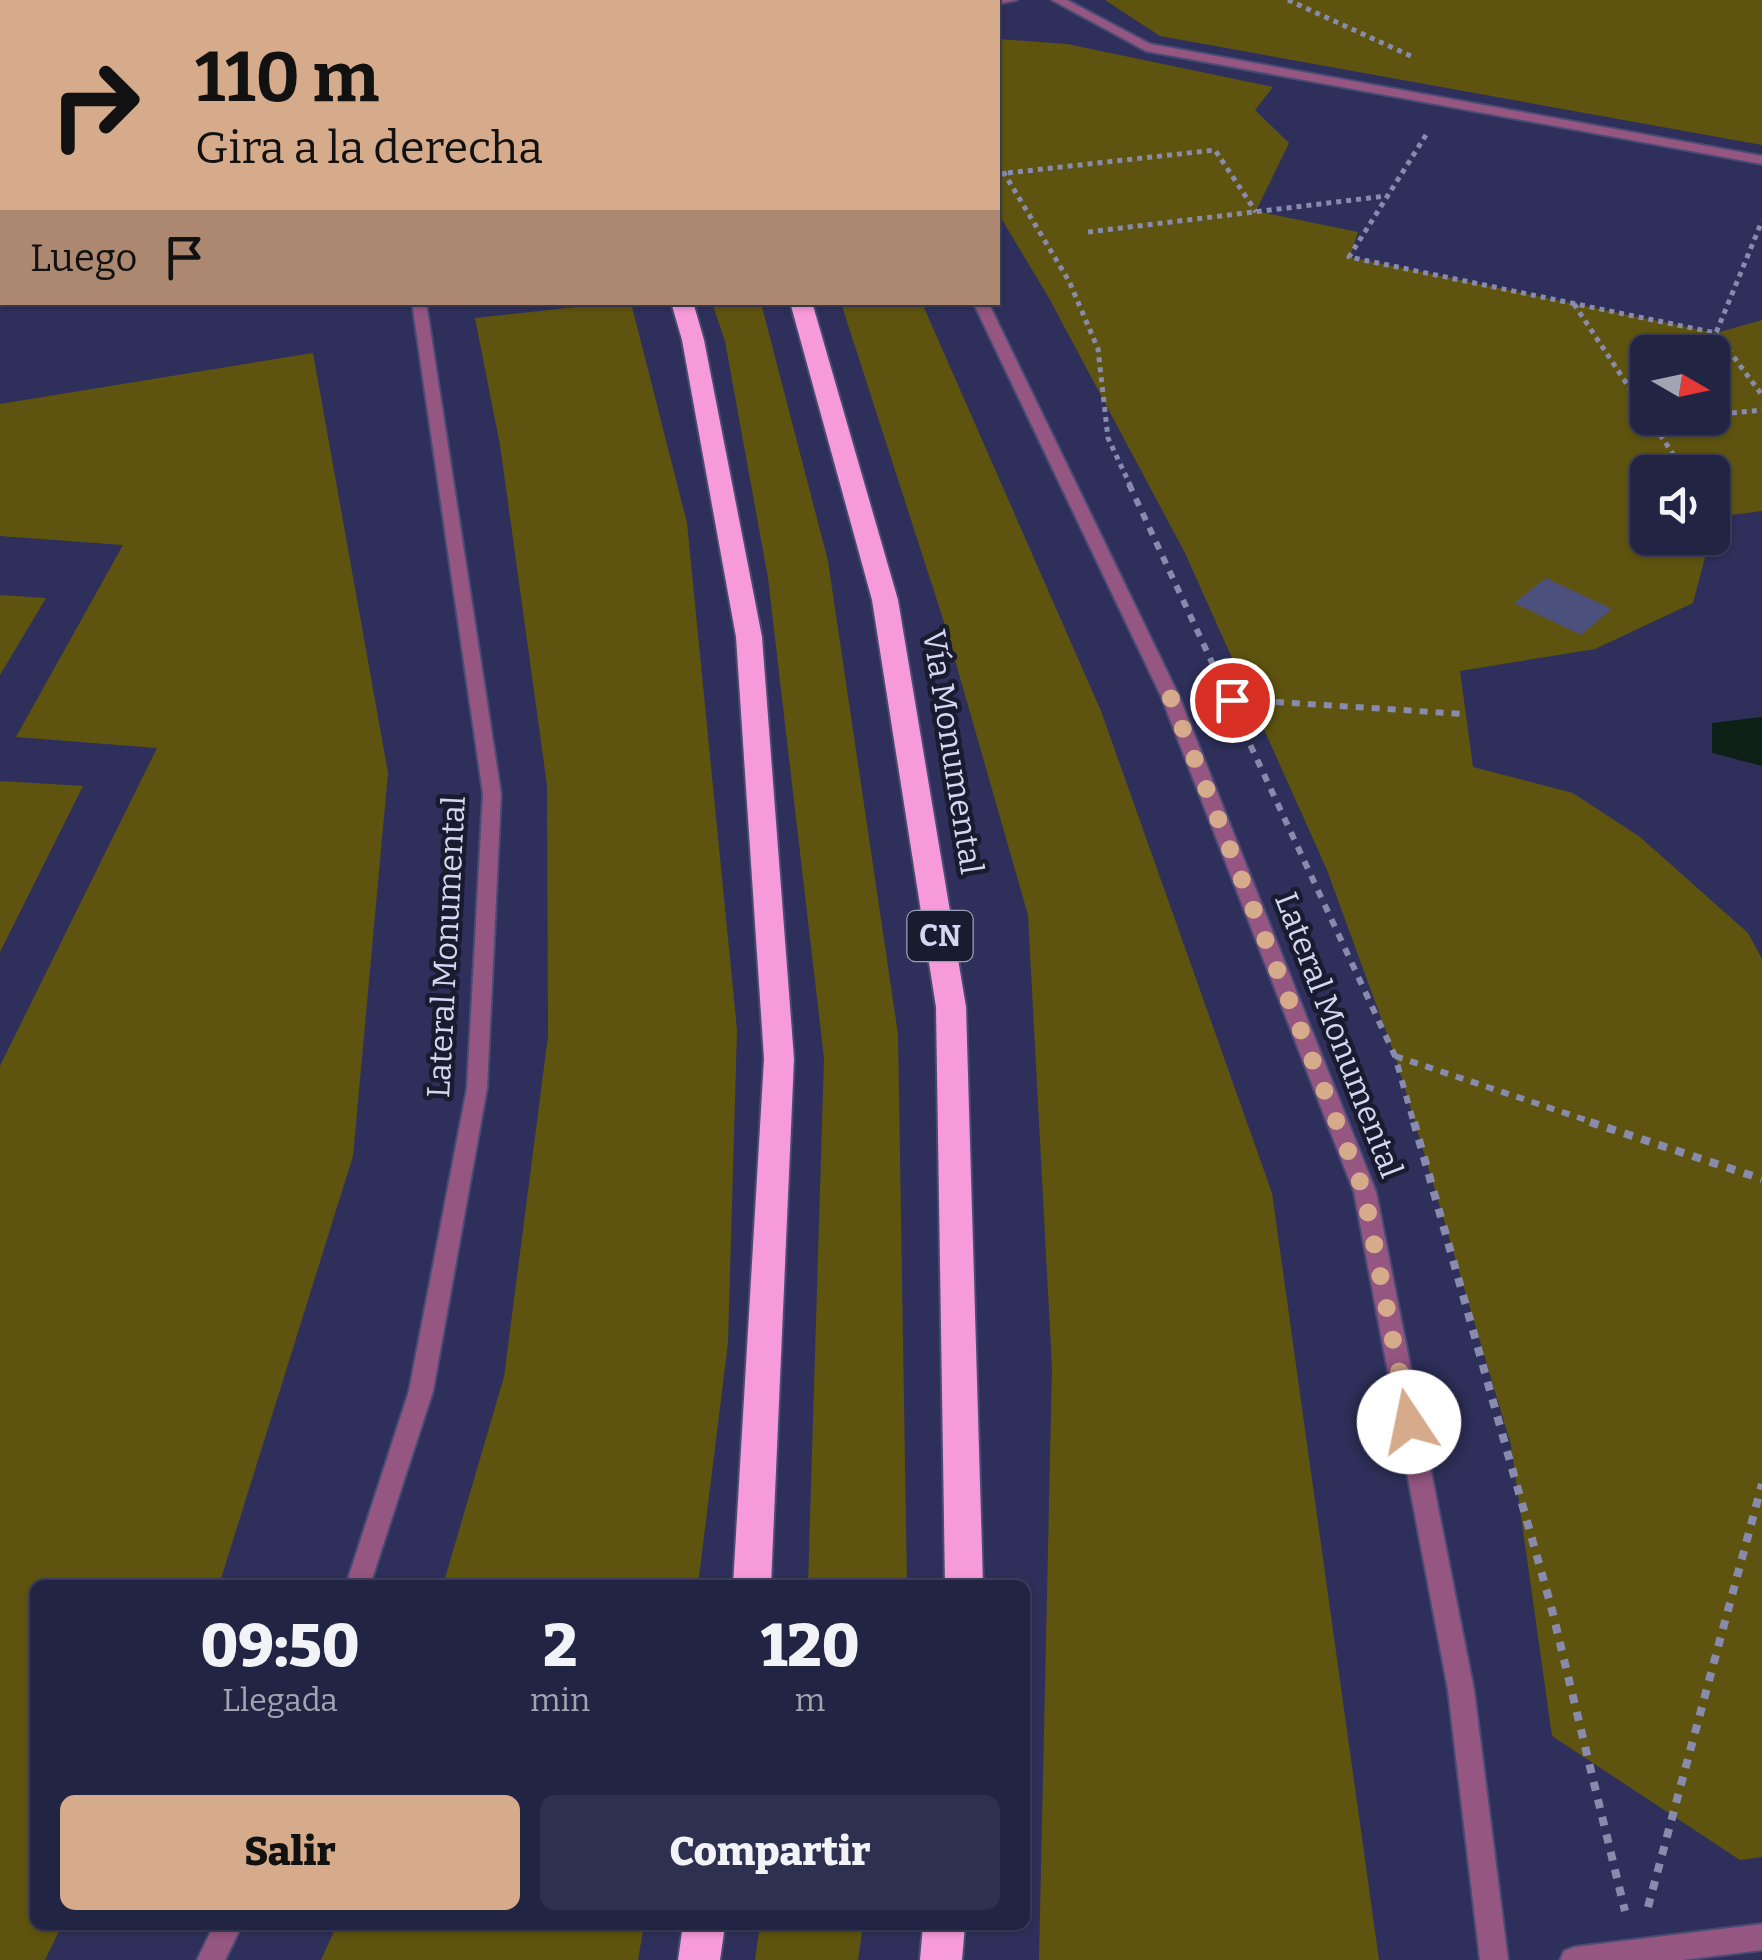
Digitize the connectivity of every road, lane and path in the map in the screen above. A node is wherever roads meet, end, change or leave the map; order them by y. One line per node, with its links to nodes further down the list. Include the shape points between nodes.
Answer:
1 (1058, 0): 2 (street, via 1146,47)
2 (1446, 103): 3 (street); 5 (path)
3 (1762, 160)
4 (1000, 174): 6 (path, via 1215,150)
5 (1387, 196): 6 (path); 9 (path, via 1349,257)
6 (1256, 212): 8 (path)
7 (1762, 221): 14 (path)
8 (1088, 232)
9 (1573, 303): 14 (path); 15 (path)
10 (419, 305): 24 (street, Lateral Monumental, via 492,794 477,1088 421,1391)
11 (683, 305): 25 (highway, via 749,637 779,1058)
12 (802, 305): 26 (highway, Vía Monumental / CN, via 885,600 951,1006)
13 (981, 305): 19 (street, Lateral Monumental)
14 (1716, 333): 16 (path)
15 (1630, 389)
16 (1762, 395)
17 (1762, 410): 18 (path)
18 (1730, 413)
19 (1170, 696): 20 (path); 35 (street, Lateral Monumental, via 1364,1192 1461,1690)
20 (1465, 714)
21 (1395, 1056): 22 (path)
22 (1762, 1179)
23 (1762, 1484): 31 (path)
24 (360, 1580)
25 (752, 1580)
26 (964, 1580)
27 (226, 1930): 32 (street)
28 (703, 1930): 33 (highway)
29 (944, 1930): 34 (highway)
30 (1762, 1937): 31 (street)
31 (1636, 1954): 36 (street)
32 (211, 1960)
33 (699, 1960)
34 (941, 1960)
35 (1494, 1960)
36 (1574, 1960)

